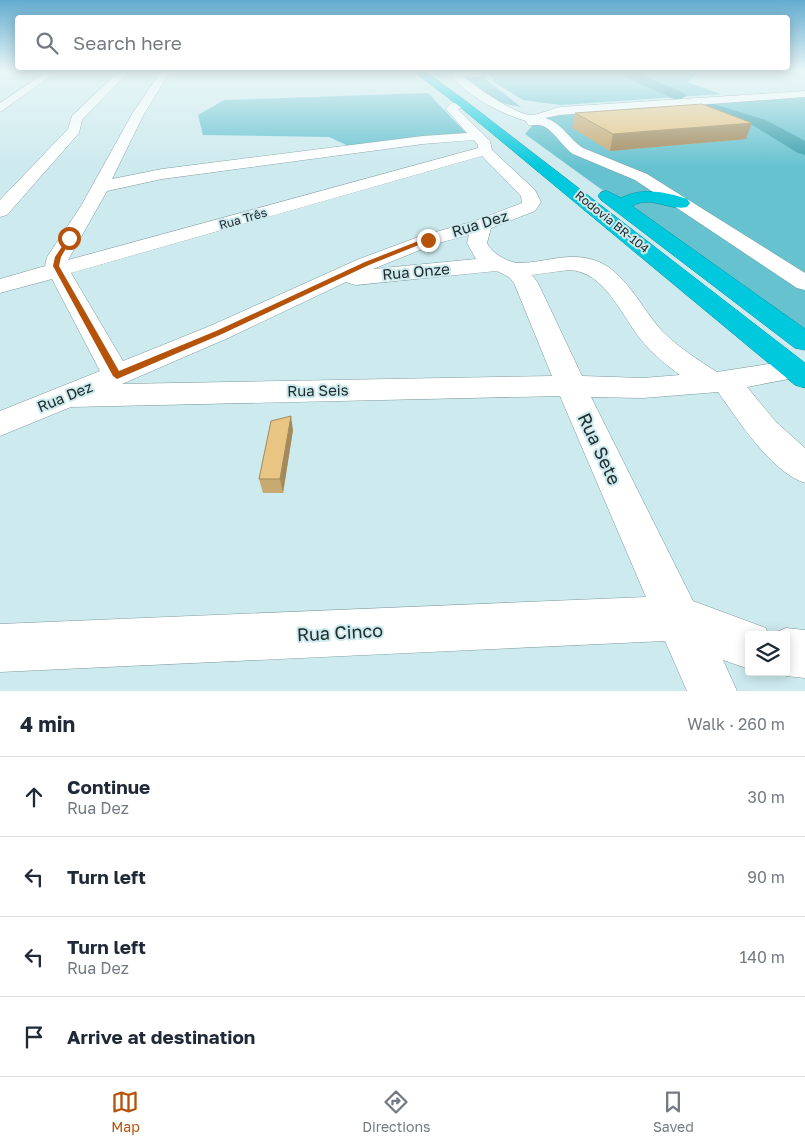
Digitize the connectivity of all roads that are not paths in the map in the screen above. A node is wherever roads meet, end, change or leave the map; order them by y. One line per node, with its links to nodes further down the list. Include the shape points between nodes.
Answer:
1 (93, 102): 14 (street, via 76,119 74,130 64,142)
2 (146, 102): 11 (street)
3 (477, 102): 9 (highway, Rodovia BR-104)
4 (494, 102): 8 (street, via 517,116)
5 (639, 102): 8 (street, via 566,106 524,104)
6 (674, 102): 8 (street, via 560,111)
7 (463, 104): 10 (street, via 452,109); 22 (highway, Rodovia BR-104)
8 (540, 119): 9 (street); 12 (street, via 556,127 569,145 578,151 641,177)
9 (520, 134): 13 (highway, Rodovia BR-104)
10 (481, 143): 11 (street, via 424,140 162,174); 15 (street, Rua Dez, via 529,194 532,202 518,212); 17 (street, Rua Três)
11 (100, 187): 17 (street, via 58,257)
12 (681, 203): 13 (highway, via 641,196 630,198); 19 (street)
13 (621, 206): 21 (highway, Rodovia BR-104)
14 (0, 211)
15 (482, 225): 16 (street, Rua Sete, via 478,248 487,258); 18 (street, Rua Dez, via 412,246)
16 (508, 268): 18 (street, Rua Onze); 24 (street, Rua Onze, via 566,264 588,265 598,270 652,337 676,358); 25 (street, Rua Sete, via 526,283)
17 (58, 271): 20 (street, Rua Três); 23 (street)
18 (334, 280): 23 (street, Rua Dez)
19 (805, 283)
20 (0, 286)
21 (805, 342)
22 (800, 374): 24 (street, Rua Seis)
23 (117, 376): 26 (street, Rua Dez)
24 (719, 382): 25 (street, Rua Seis, via 643,388); 28 (street, Rua Onze)
25 (572, 386): 26 (street, Rua Seis); 29 (street, Rua Sete)
26 (65, 396): 27 (street, Rua Dez)
27 (0, 424)
28 (805, 469)
29 (680, 618): 30 (street); 31 (street, Rua Cinco); 34 (street, Rua Sete)
30 (745, 644)
31 (0, 648)
32 (790, 652): 33 (street)
33 (805, 654)
34 (712, 691)

